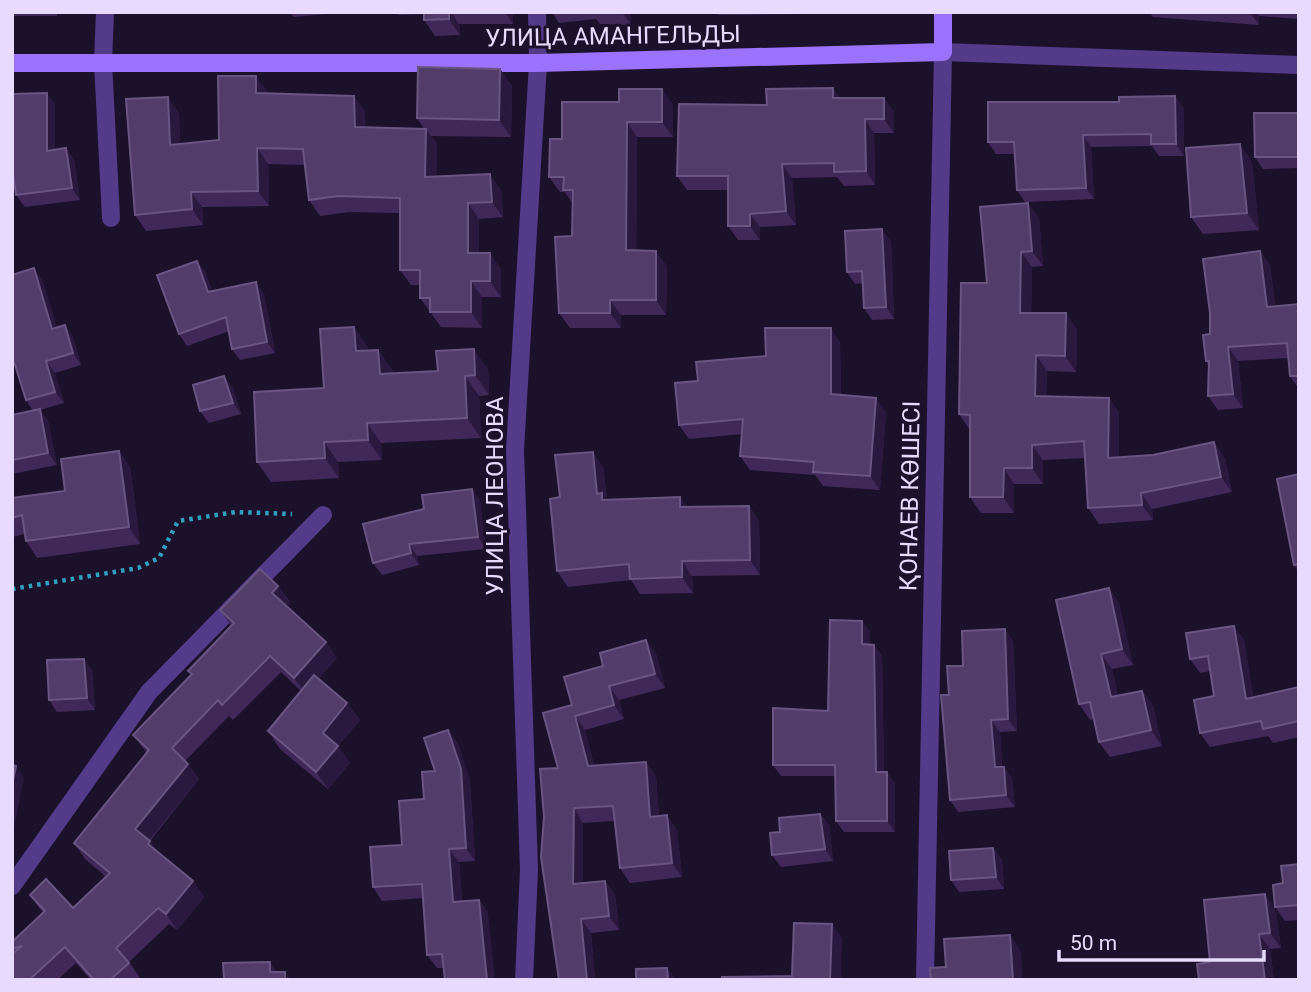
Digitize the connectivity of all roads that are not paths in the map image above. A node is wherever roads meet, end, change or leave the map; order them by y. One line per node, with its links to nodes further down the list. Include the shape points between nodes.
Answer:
1 (105, 12): 5 (street)
2 (537, 12): 7 (street, УЛИЦА ЛЕОНОВА)
3 (943, 12): 4 (main road, ҚОНАЕВ КӨШЕСІ)
4 (943, 52): 7 (main road, УЛИЦА АМАНГЕЛЬДЫ); 8 (street, УЛИЦА АМАНГЕЛЬДЫ); 13 (street, ҚОНАЕВ КӨШЕСІ)
5 (103, 62): 6 (main road, УЛИЦА АМАНГЕЛЬДЫ); 7 (main road, УЛИЦА АМАНГЕЛЬДЫ); 9 (street)
6 (12, 63)
7 (538, 63): 12 (street, УЛИЦА ЛЕОНОВА, via 515,450 529,870)
8 (1299, 65)
9 (111, 218)
10 (323, 515): 11 (street, via 149,692)
11 (12, 886)
12 (524, 980)
13 (925, 980)

